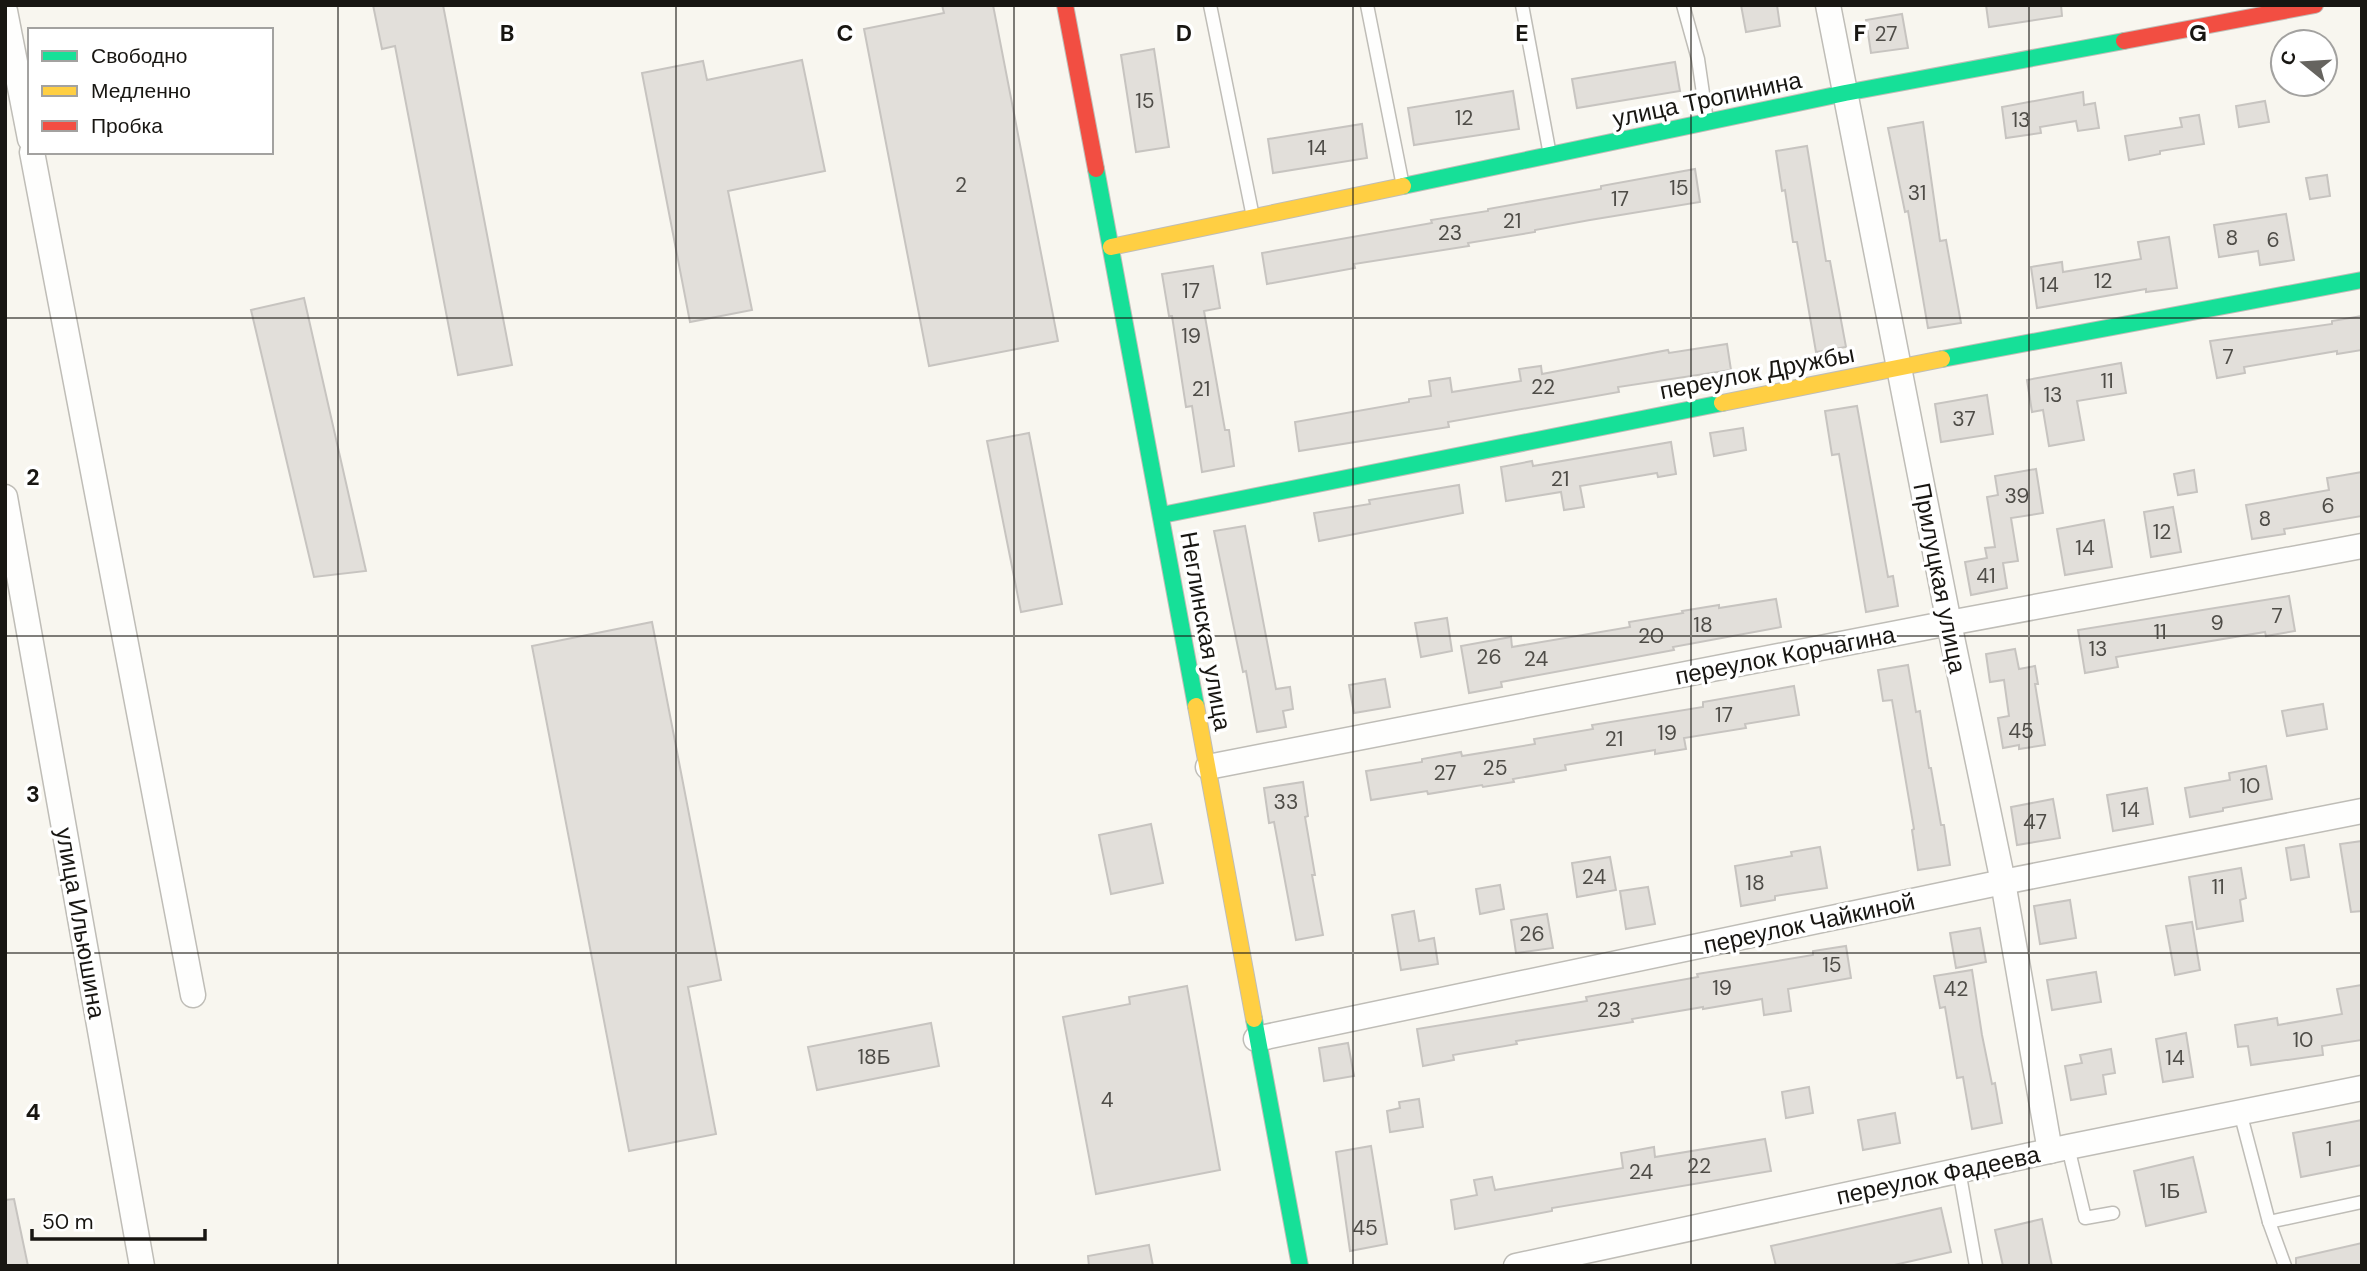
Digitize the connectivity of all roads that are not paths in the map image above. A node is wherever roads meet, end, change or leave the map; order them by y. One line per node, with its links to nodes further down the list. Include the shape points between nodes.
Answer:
1 (1065, 5): 16 (street, Неглинская улица)
2 (1210, 5): 15 (lane)
3 (1367, 5): 14 (lane)
4 (1522, 5): 13 (lane)
5 (1682, 5): 10 (lane, via 1698,59)
6 (1828, 5): 9 (street, Прилуцкая улица)
7 (2315, 5): 9 (street, улица Тропинина)
8 (5, 11): 11 (street)
9 (1844, 93): 10 (street, улица Тропинина); 18 (street, Прилуцкая улица)
10 (1707, 122): 13 (street, улица Тропинина)
11 (28, 129)
12 (32, 154): 26 (street)
13 (1550, 155): 14 (street, улица Тропинина)
14 (1403, 186): 15 (street, улица Тропинина)
15 (1253, 218): 16 (street, улица Тропинина)
16 (1111, 247): 20 (street, Неглинская улица)
17 (2362, 280): 18 (street, переулок Дружбы)
18 (1899, 367): 20 (street, переулок Дружбы); 22 (street, Прилуцкая улица)
19 (5, 497): 36 (street, улица Ильюшина)
20 (1161, 515): 23 (street, Неглинская улица)
21 (2362, 546): 22 (street, переулок Корчагина)
22 (1949, 623): 23 (street, переулок Корчагина); 25 (street, Прилуцкая улица)
23 (1208, 767): 27 (street, Неглинская улица)
24 (2362, 811): 25 (street, переулок Чайкиной)
25 (2003, 882): 27 (street, переулок Чайкиной); 30 (street, Прилуцкая улица)
26 (193, 995)
27 (1256, 1039): 37 (street, Неглинская улица)
28 (2362, 1088): 29 (street, переулок Фадеева)
29 (2240, 1112): 30 (street, переулок Фадеева); 34 (lane)
30 (2059, 1149): 31 (street, переулок Фадеева); 33 (lane, via 2085,1218)
31 (1959, 1170): 35 (lane); 38 (street, переулок Фадеева)
32 (2362, 1202): 34 (lane)
33 (2113, 1213)
34 (2269, 1222): 39 (lane)
35 (1972, 1265)
36 (142, 1266)
37 (1300, 1266)
38 (1516, 1266)
39 (2285, 1266)

